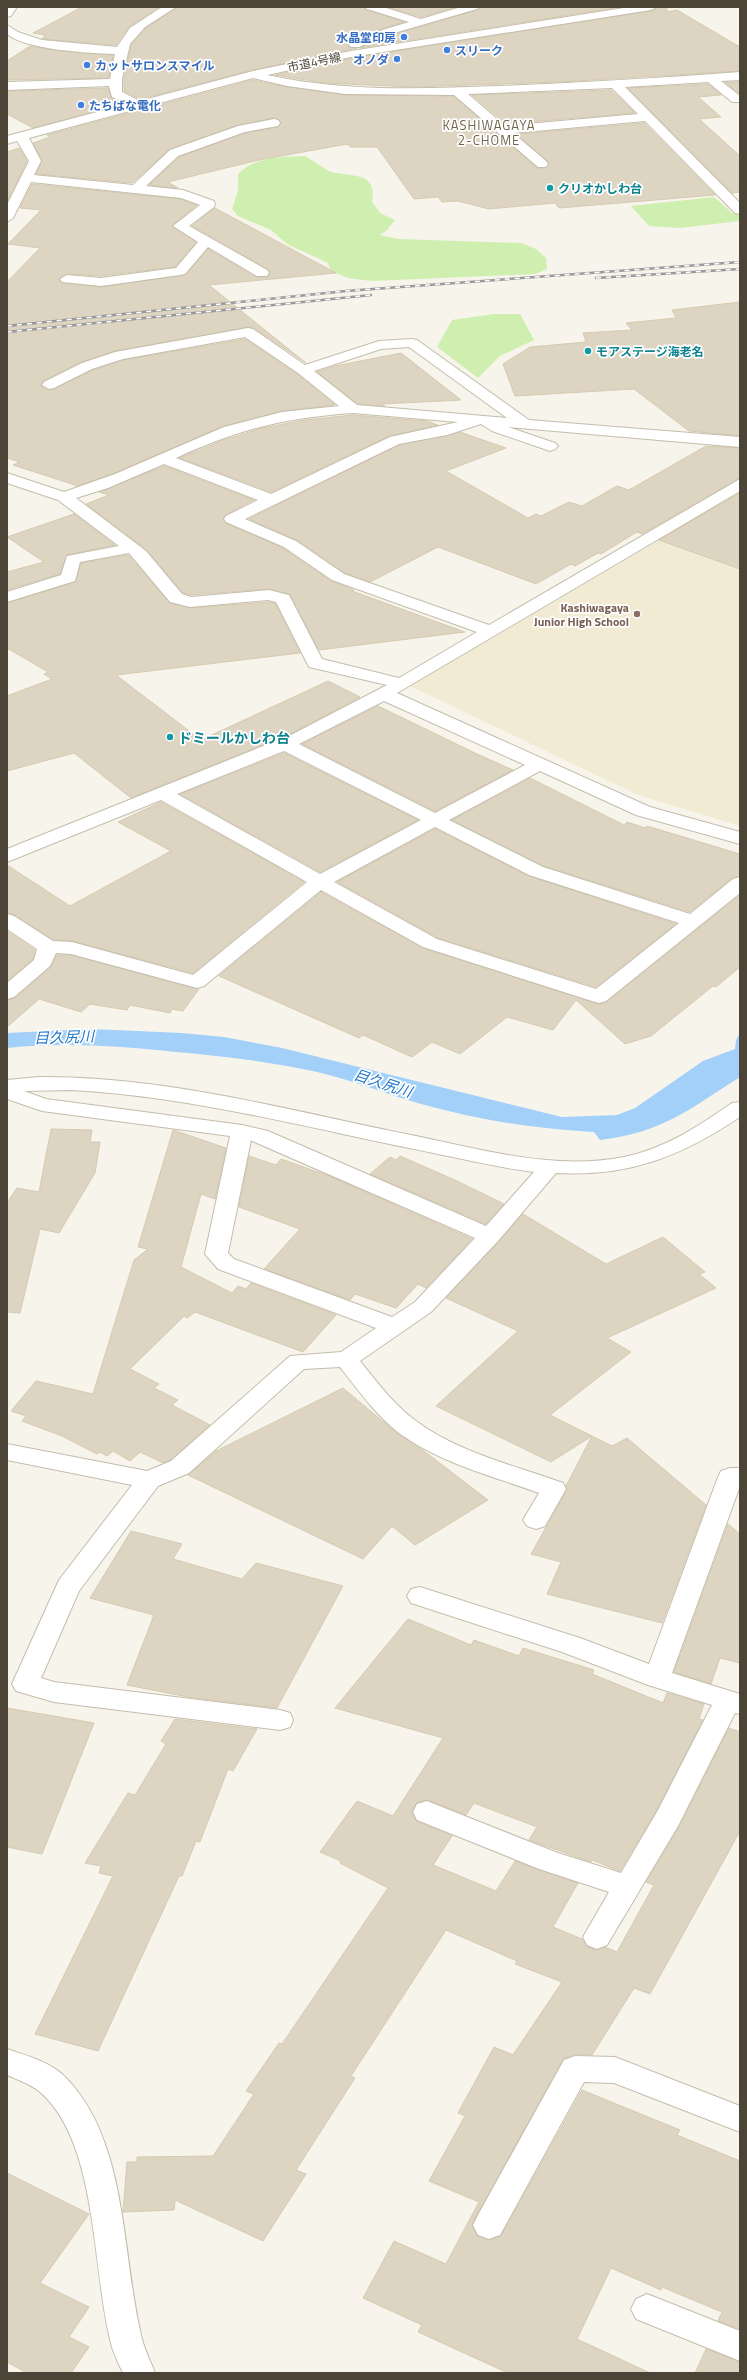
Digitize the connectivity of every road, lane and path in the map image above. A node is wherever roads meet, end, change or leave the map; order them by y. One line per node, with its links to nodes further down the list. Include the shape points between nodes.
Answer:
1 (11, 7): 6 (street)
2 (170, 7): 11 (street, via 128,37)
3 (371, 7): 7 (street)
4 (473, 7): 7 (street)
5 (651, 7): 12 (street, 市道4号線)
6 (7, 14)
7 (420, 22): 12 (street, via 360,41 351,49)
8 (7, 28): 9 (street)
9 (22, 37): 10 (street); 11 (street, via 66,47)
10 (7, 40)
11 (121, 51): 17 (street, via 121,62)
12 (351, 54): 13 (street, 市道4号線)
13 (253, 74): 20 (street, via 301,86 358,93); 23 (street, 市道4号線)
14 (740, 76): 16 (street)
15 (452, 78): 20 (street)
16 (711, 78): 19 (street); 21 (street)
17 (115, 82): 18 (street); 23 (street, via 116,94)
18 (7, 86)
19 (617, 86): 20 (street); 24 (street)
20 (460, 91): 26 (street)
21 (738, 99): 22 (street)
22 (721, 101)
23 (139, 105): 27 (street, 市道4号線)
24 (648, 117): 26 (street); 32 (street)
25 (274, 124): 31 (street, via 242,129 174,152)
26 (503, 130): 29 (street)
27 (20, 137): 28 (street, 市道4号線); 30 (street, via 26,142 35,161)
28 (7, 140)
29 (542, 164)
30 (27, 178): 31 (street); 33 (street)
31 (136, 189): 34 (street, via 184,194 209,204 180,226)
32 (740, 210)
33 (7, 218)
34 (206, 241): 35 (street); 36 (street, via 180,271 98,286)
35 (262, 273)
36 (67, 279)
37 (303, 370): 38 (street, via 248,332 120,355 87,366); 39 (street); 41 (street, via 379,345 412,343)
38 (49, 385)
39 (353, 409): 40 (street); 44 (street, via 320,411 260,422 214,435)
40 (483, 419): 41 (street); 43 (street, via 497,428); 48 (street, via 447,431 395,440)
41 (524, 423): 42 (street)
42 (740, 442)
43 (550, 446)
44 (164, 459): 47 (street, via 92,490); 48 (street)
45 (7, 478): 47 (street)
46 (740, 484): 51 (street)
47 (64, 498): 49 (street)
48 (272, 500): 51 (street, via 232,519 290,544 338,577)
49 (131, 548): 50 (street, via 73,559 69,578); 52 (street, via 140,554 176,598 190,602 269,595 283,599 315,663)
50 (7, 597)
51 (491, 631): 52 (street)
52 (401, 684): 53 (street)
53 (384, 694): 54 (street); 55 (street)
54 (284, 744): 56 (street); 57 (street)
55 (540, 764): 57 (street); 58 (street, via 643,811)
56 (163, 794): 59 (street); 60 (street)
57 (437, 820): 60 (street); 62 (street, via 536,871)
58 (740, 838)
59 (7, 856)
60 (319, 882): 62 (street, via 430,943 598,997); 64 (street, via 197,982 72,948)
61 (740, 883): 62 (street)
62 (693, 921)
63 (9, 923): 64 (street)
64 (48, 947): 65 (street, via 44,962)
65 (7, 993)
66 (7, 1086): 70 (street, via 32,1083 96,1085 178,1093 496,1160)
67 (7, 1092): 69 (street, via 42,1105)
68 (740, 1108): 70 (street, via 703,1133 661,1152 622,1163 580,1168)
69 (242, 1131): 71 (street, via 260,1136); 72 (street, via 216,1254 226,1264)
70 (549, 1168): 71 (street)
71 (490, 1236): 72 (street, via 423,1307)
72 (395, 1326): 73 (street)
73 (346, 1359): 76 (street, via 298,1362 180,1467); 77 (street, via 377,1399 408,1427 445,1449 554,1489)
74 (7, 1452): 76 (street)
75 (740, 1477): 79 (street, via 730,1477)
76 (149, 1480): 81 (street, via 68,1587 25,1684 54,1692)
77 (536, 1520)
78 (420, 1596): 79 (street, via 571,1645)
79 (657, 1678): 80 (street)
80 (734, 1702): 83 (street)
81 (280, 1720)
82 (427, 1812): 83 (street, via 549,1861)
83 (627, 1886): 84 (street)
84 (597, 1937)
85 (7, 2062): 90 (street, via 50,2082 68,2102 83,2129 101,2190 126,2340)
86 (740, 2119): 87 (street, via 615,2070 575,2069)
87 (488, 2225)
88 (647, 2309): 89 (street)
89 (740, 2346)
90 (139, 2373)

